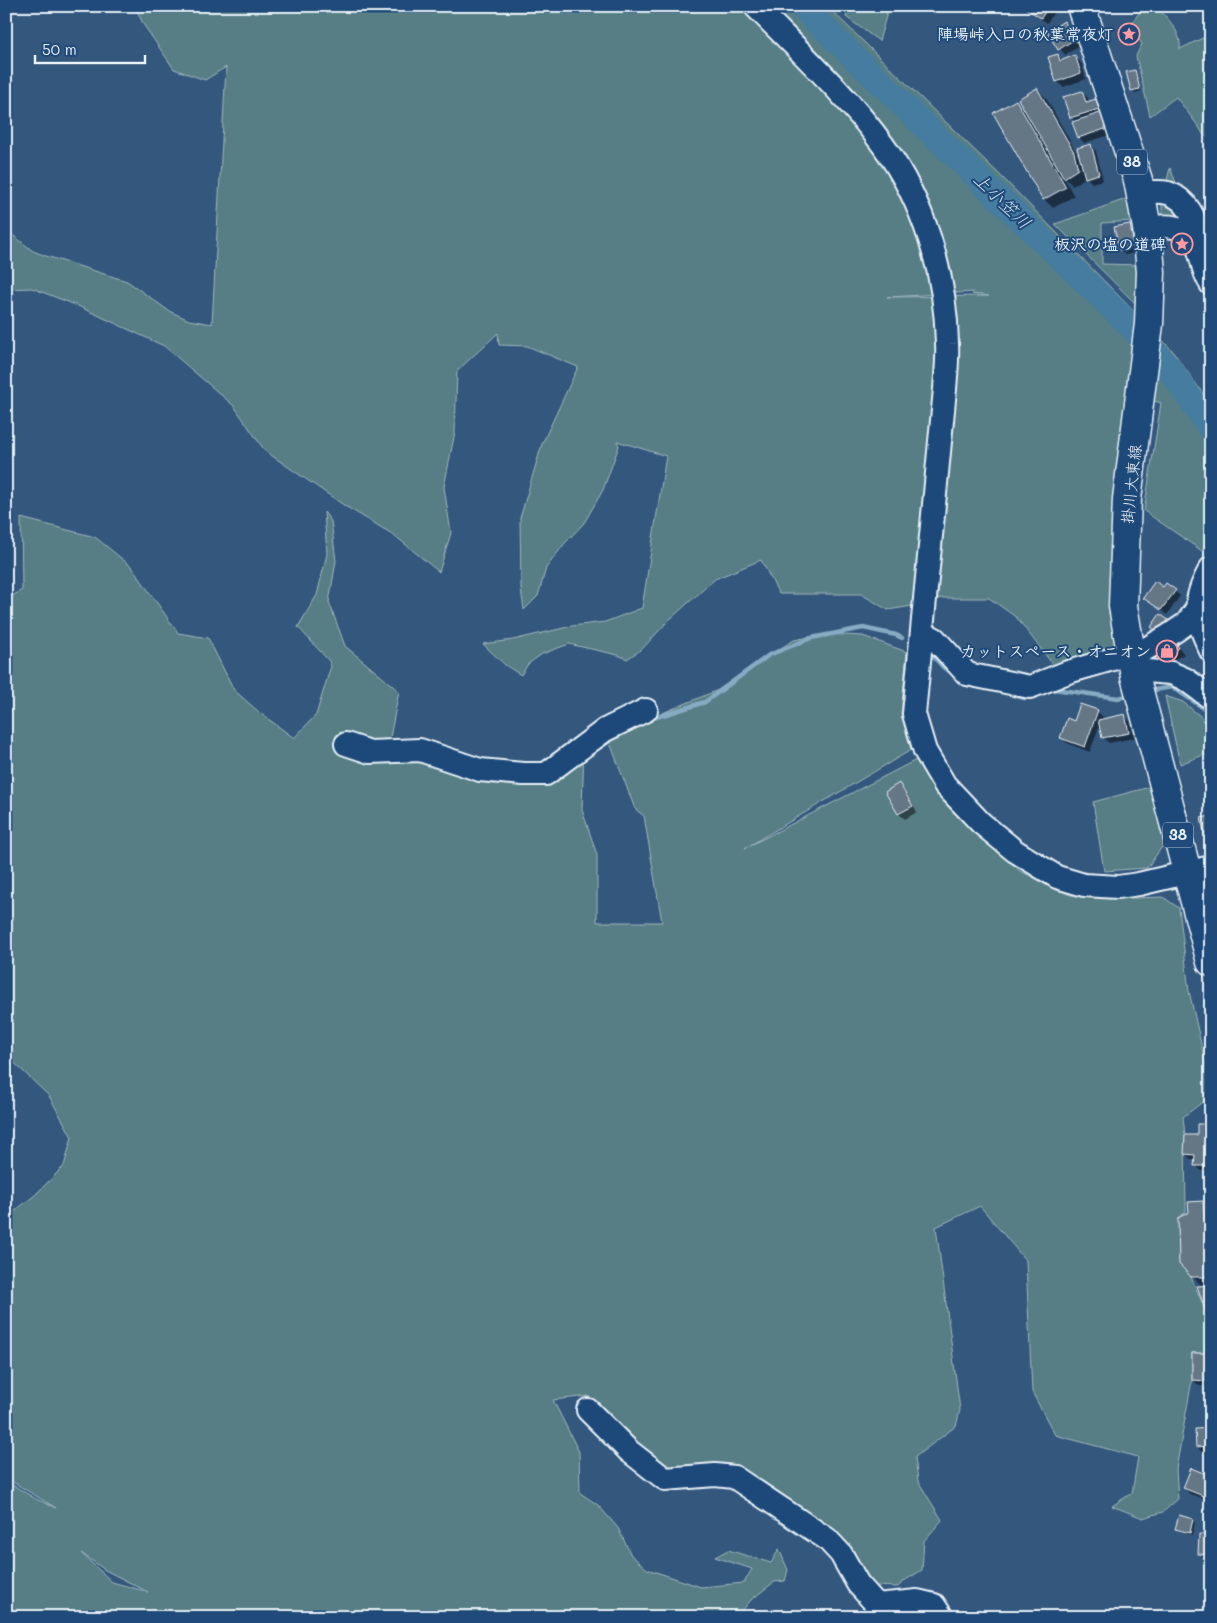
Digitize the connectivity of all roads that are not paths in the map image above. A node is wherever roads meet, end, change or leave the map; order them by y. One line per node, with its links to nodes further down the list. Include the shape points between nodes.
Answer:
1 (755, 6): 9 (street, via 848,102 884,146 906,182 934,252 944,299 947,344)
2 (1081, 6): 3 (main road, 掛川大東線 / 38)
3 (1141, 193): 4 (main road, 掛川大東線 / 38); 5 (street, via 1167,192 1188,208 1196,221)
4 (1147, 228): 5 (street, via 1175,227 1189,233); 11 (main road, 掛川大東線 / 38, via 1149,324 1127,508 1123,606)
5 (1202, 249): 6 (street, via 1205,274)
6 (1211, 284)
7 (1211, 568): 8 (street)
8 (1196, 610): 10 (street); 11 (street, via 1187,624 1144,650)
9 (922, 632): 11 (street, via 934,639 967,674 1030,687 1068,672); 15 (street, via 914,714 925,751 945,785 981,823 1041,868 1084,885 1118,887)
10 (1211, 651)
11 (1133, 667): 12 (street, via 1171,673); 15 (main road, 掛川大東線 / 38, via 1143,709)
12 (1211, 698)
13 (646, 710): 14 (street, via 604,730 546,774 480,770 420,750 370,752)
14 (346, 744)
15 (1200, 870): 16 (main road, 掛川大東線 / 38)
16 (1211, 962)
17 (588, 1410): 18 (street, via 630,1452 666,1479 715,1475 734,1477 745,1483 827,1539 877,1605 917,1601 934,1605)
18 (942, 1617)

